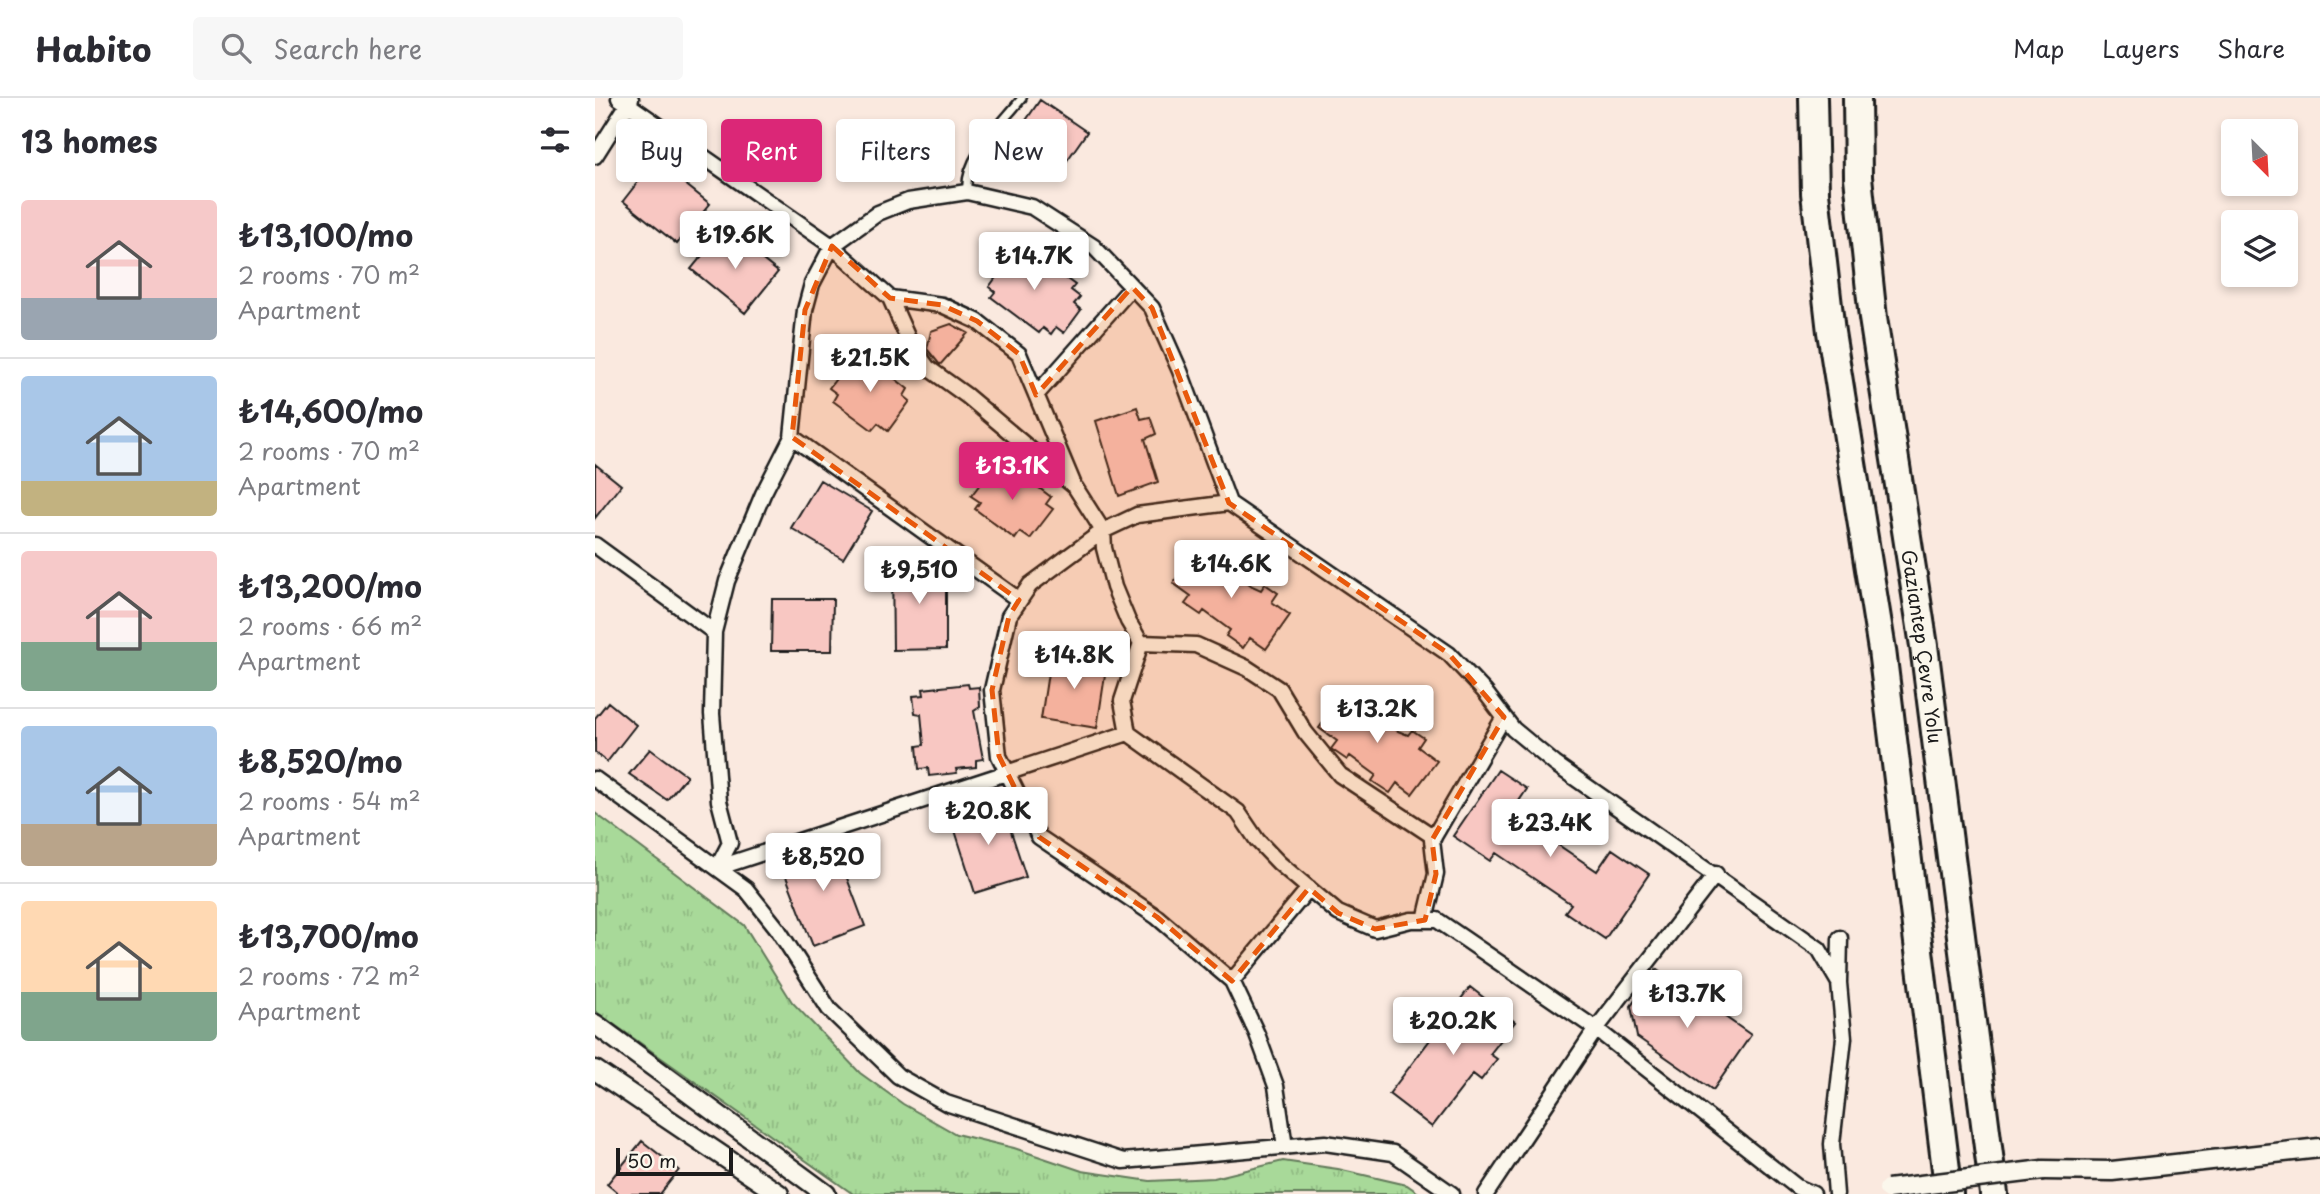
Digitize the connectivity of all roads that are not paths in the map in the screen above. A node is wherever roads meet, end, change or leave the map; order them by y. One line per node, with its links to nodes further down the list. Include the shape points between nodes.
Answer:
1 (1022, 98): 6 (lane, via 973,161)
2 (1813, 98): 43 (highway, Gaziantep Çevre Yolu, via 1815,192 1830,318 1882,650)
3 (1857, 98): 44 (highway, Gaziantep Çevre Yolu, via 1858,177 1873,317 1924,646)
4 (626, 100): 5 (street); 7 (street)
5 (595, 156)
6 (967, 192): 7 (street, via 938,194 888,209); 8 (street, via 1032,207 1094,247)
7 (832, 246): 9 (street); 11 (street, via 812,284 805,310)
8 (1132, 287): 10 (street); 13 (street, via 1151,307 1180,371)
9 (890, 298): 10 (street, via 942,305 977,321 1019,354); 12 (street, via 910,344 928,368)
10 (1036, 395): 12 (street)
11 (792, 437): 16 (street); 17 (street, via 727,581)
12 (1075, 487): 14 (street)
13 (1229, 503): 14 (street, via 1137,515); 19 (street, via 1449,654)
14 (1103, 531): 16 (street, via 1030,585); 18 (street, via 1114,587)
15 (595, 545): 17 (street)
16 (1019, 600): 21 (street, via 1009,615 992,690)
17 (714, 632): 24 (street, via 712,714 719,801 730,843)
18 (1141, 643): 20 (street, via 1122,701); 23 (street, via 1196,645 1247,668 1279,689 1305,732 1340,775)
19 (1504, 717): 23 (street); 25 (street, via 1555,764)
20 (1128, 733): 21 (street); 26 (street, via 1238,812 1257,840)
21 (1005, 773): 24 (street); 29 (street, via 1039,837 1157,917)
22 (595, 779): 24 (street)
23 (1434, 837): 27 (street, via 1436,874)
24 (717, 868): 34 (street, via 746,889 829,1009 898,1076 946,1103 1123,1161)
25 (1716, 874): 30 (street, via 1819,949); 32 (street)
26 (1309, 888): 27 (street, via 1338,913 1375,929); 29 (street)
27 (1425, 920): 32 (street, via 1437,920)
28 (1840, 938): 30 (street)
29 (1232, 981): 34 (street, via 1276,1086)
30 (1839, 983): 42 (street, via 1845,1038 1832,1144)
31 (595, 1024): 38 (street)
32 (1596, 1029): 40 (street); 41 (street)
33 (595, 1070): 37 (street)
34 (1285, 1147): 39 (street, via 1325,1143 1393,1153)
35 (2320, 1148): 36 (street, bridge, via 2112,1171 2043,1170)
36 (1883, 1192)
37 (779, 1194)
38 (826, 1194)
39 (1452, 1194)
40 (1486, 1194)
41 (1812, 1194)
42 (1835, 1194)
43 (1949, 1194)
44 (1994, 1194)

